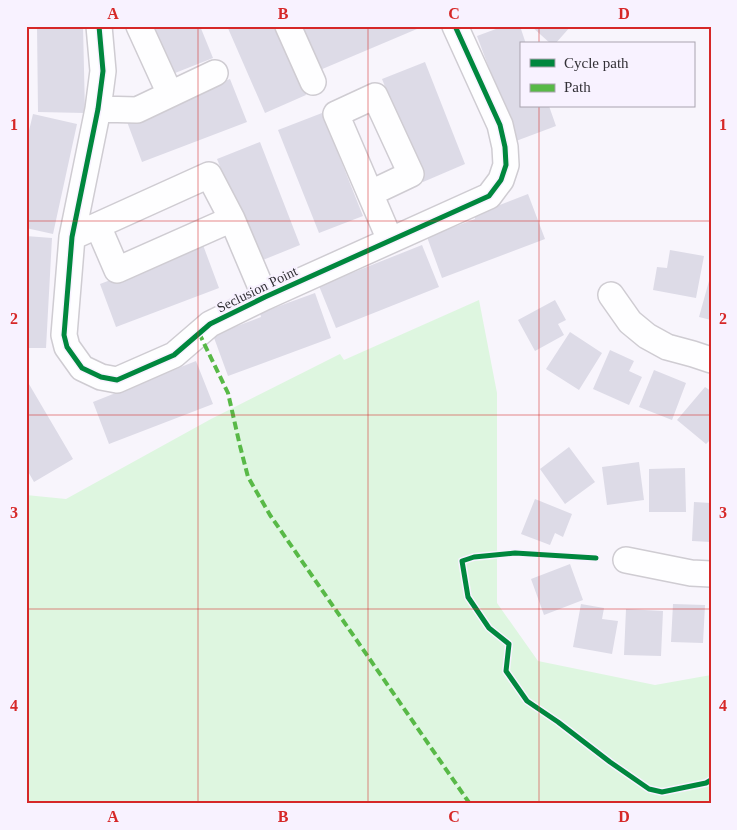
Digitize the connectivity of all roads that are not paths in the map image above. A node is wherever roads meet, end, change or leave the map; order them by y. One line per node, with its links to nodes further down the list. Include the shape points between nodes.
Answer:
1 (99, 26): 8 (street, Seclusion Point, via 103,71)
2 (138, 26): 7 (street)
3 (288, 26): 6 (street)
4 (455, 26): 13 (street, Seclusion Point, via 500,125 506,165 501,180 488,196)
5 (215, 73): 7 (street)
6 (313, 82)
7 (170, 94): 8 (street, via 136,110)
8 (98, 108): 12 (street, Seclusion Point)
9 (371, 193): 13 (street)
10 (232, 219): 11 (street, via 209,175); 11 (street, via 117,270); 15 (street)
11 (98, 226): 12 (street)
12 (72, 237): 15 (street, Seclusion Point, via 64,335 67,347 82,368 101,377 117,380 174,355 210,324)
13 (390, 240): 15 (street, Seclusion Point)
14 (611, 294): 16 (street, via 630,322 648,336 668,348)
15 (265, 297)
16 (711, 360)
17 (626, 560): 18 (street)
18 (711, 574)

